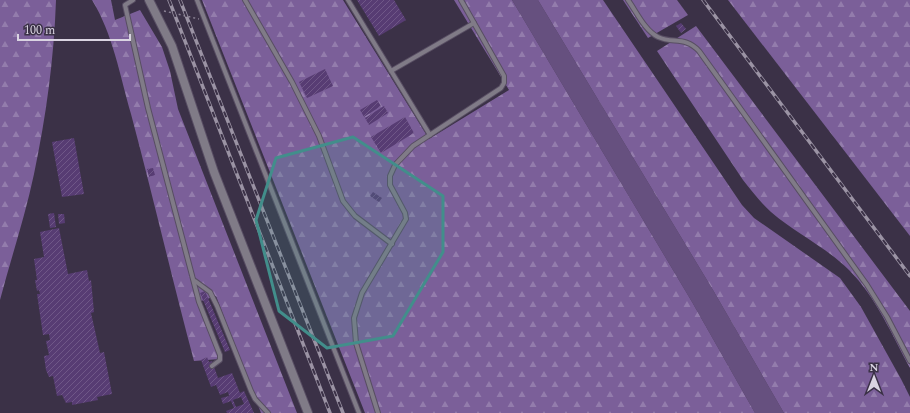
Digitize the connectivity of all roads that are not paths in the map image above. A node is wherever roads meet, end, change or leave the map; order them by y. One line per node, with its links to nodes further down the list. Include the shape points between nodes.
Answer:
1 (123, 0): 9 (lane)
2 (133, 0): 9 (lane)
3 (149, 0): 18 (street, via 172,46 214,172)
4 (197, 0): 19 (lane)
5 (245, 0): 13 (lane, via 292,82 319,136 345,205 355,216)
6 (348, 0): 11 (lane)
7 (461, 0): 10 (lane)
8 (628, 0): 15 (lane, via 652,34 661,38 686,41 699,51 867,285)
9 (125, 5): 14 (lane, via 148,108)
10 (474, 23): 11 (lane); 12 (lane, via 504,76 504,83 501,88)
11 (391, 71): 12 (lane)
12 (430, 135): 13 (lane, via 406,152 391,172 391,190 406,216)
13 (392, 244): 20 (lane, via 362,294 354,322 357,347)
14 (195, 281): 16 (lane, via 199,302 220,355 220,360); 17 (lane, via 210,292 250,391)
15 (910, 361)
16 (212, 366)
17 (268, 413)
18 (308, 413)
19 (359, 413)
20 (378, 413)

